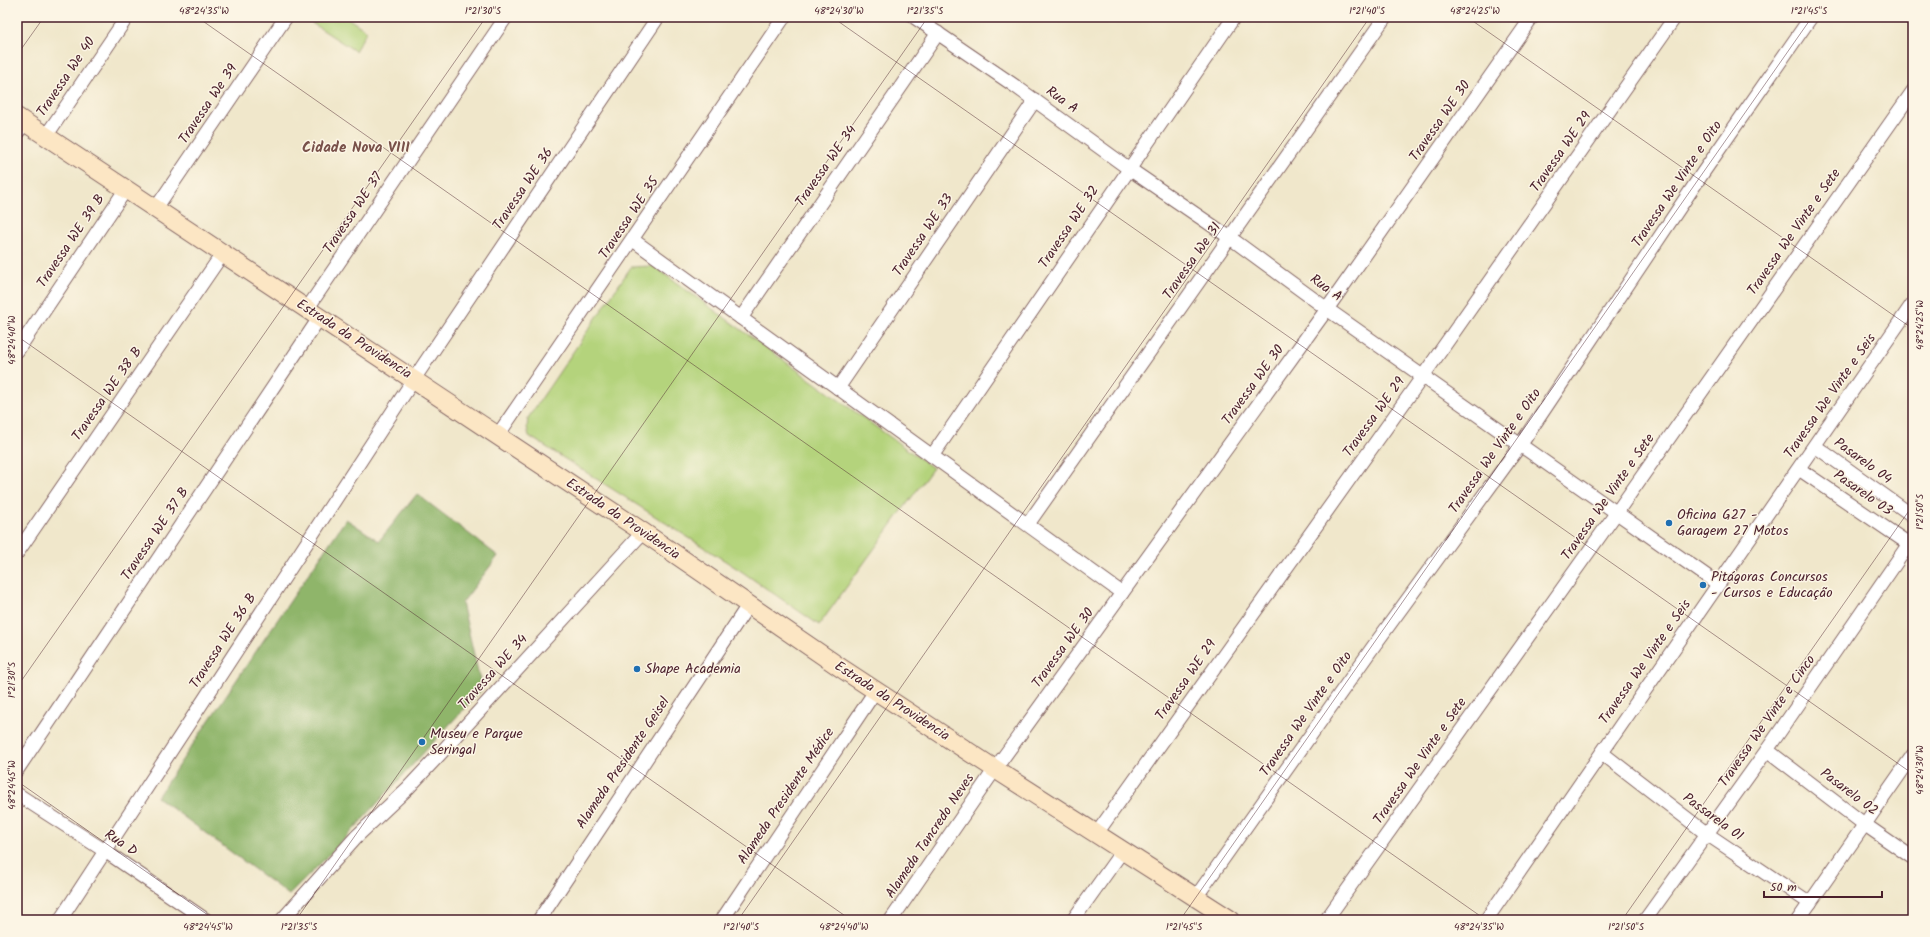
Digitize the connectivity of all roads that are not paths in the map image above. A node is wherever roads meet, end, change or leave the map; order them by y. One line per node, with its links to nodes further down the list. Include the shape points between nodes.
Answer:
1 (127, 17): 16 (street, Travessa We 40)
2 (286, 17): 19 (street, Travessa We 39)
3 (506, 17): 25 (street, Travessa WE 37)
4 (658, 17): 29 (street, Travessa WE 36)
5 (784, 17): 21 (street, Travessa WE 35)
6 (914, 17): 12 (street, Rua A)
7 (1234, 17): 17 (street, Travessa WE 32)
8 (1385, 17): 20 (street, Travessa We 31)
9 (1532, 17): 24 (street, Travessa WE 30)
10 (1675, 17): 28 (street, Travessa WE 29)
11 (1811, 17): 32 (street, Travessa We Vinte e Oito)
12 (938, 33): 14 (street, Rua A); 26 (street, Travessa WE 34)
13 (1913, 91): 36 (street, Travessa We Vinte e Sete)
14 (1035, 100): 17 (street, Rua A); 30 (street, Travessa WE 33)
15 (20, 124): 16 (main road, Estrada da Providencia)
16 (46, 136): 18 (main road, Estrada da Providencia)
17 (1128, 168): 20 (street, Rua A); 34 (street, Travessa WE 32)
18 (126, 189): 19 (main road, Estrada da Providencia); 27 (street, Travessa WE 39 B)
19 (156, 208): 22 (main road, Estrada da Providencia)
20 (1229, 237): 24 (street, Rua A); 38 (street, Travessa We 31)
21 (633, 240): 26 (street); 31 (street, Travessa WE 35)
22 (223, 253): 25 (main road, Estrada da Providencia); 41 (street, Travessa WE 38 B)
23 (1913, 303): 33 (street, Travessa We Vinte e Seis)
24 (1327, 309): 28 (street, Rua A); 43 (street, Travessa WE 30)
25 (314, 313): 29 (main road, Estrada da Providencia); 50 (street, Travessa WE 37 B)
26 (741, 318): 30 (street)
27 (17, 351)
28 (1423, 376): 32 (street, Rua A); 53 (street, Travessa WE 29)
29 (414, 379): 31 (main road, Estrada da Providencia); 56 (street, Travessa WE 36 B)
30 (838, 388): 34 (street)
31 (498, 435): 39 (main road, Estrada da Providencia)
32 (1521, 444): 36 (street, Rua A); 58 (street, Travessa We Vinte e Oito)
33 (1815, 446): 35 (street, Travessa We Vinte e Seis); 37 (street, Pasarelo 04)
34 (932, 456): 38 (street)
35 (1799, 468): 40 (street, Pasarelo 03); 42 (street, Travessa We Vinte e Seis)
36 (1617, 512): 42 (street, Rua A); 68 (street, Travessa We Vinte e Sete)
37 (1913, 516)
38 (1028, 524): 43 (street)
39 (643, 532): 44 (main road, Estrada da Providencia); 62 (street, Travessa WE 34, via 418,777 356,837)
40 (1911, 541): 46 (street, Travessa We Vinte e Cinco)
41 (17, 553)
42 (1718, 584): 47 (street, Travessa We Vinte e Seis)
43 (1122, 593): 49 (street, Travessa WE 30)
44 (749, 604): 45 (main road, Estrada da Providencia); 63 (street, Alameda Presidente Geisel)
45 (876, 690): 49 (main road, Estrada da Providencia); 64 (street, Alameda Presidente Médice)
46 (1767, 750): 52 (street, Pasarelo 02); 54 (street, Travessa We Vinte e Cinco)
47 (1602, 753): 54 (street, Passarela 01); 69 (street, Travessa We Vinte e Seis)
48 (1913, 755): 52 (street)
49 (995, 769): 53 (main road, Estrada da Providencia); 65 (street, Alameda Tancredo Neves)
50 (17, 770)
51 (17, 794): 56 (street, Rua D)
52 (1864, 824): 57 (street, Pasarelo 02); 59 (street)
53 (1097, 834): 55 (main road, Estrada da Providencia)
54 (1707, 834): 59 (street, Passarela 01); 70 (street, Travessa We Vinte e Cinco)
55 (1123, 850): 58 (main road, Estrada da Providencia); 66 (street)
56 (105, 851): 60 (street, Travessa WE 36 B); 61 (street, Rua D)
57 (1913, 858)
58 (1196, 897): 67 (main road, Estrada da Providencia)
59 (1810, 903): 71 (street)
60 (60, 920)
61 (206, 920)
62 (282, 920)
63 (538, 920)
64 (722, 920)
65 (891, 920)
66 (1073, 920)
67 (1231, 920)
68 (1326, 920)
69 (1486, 920)
70 (1645, 920)
71 (1798, 920)

